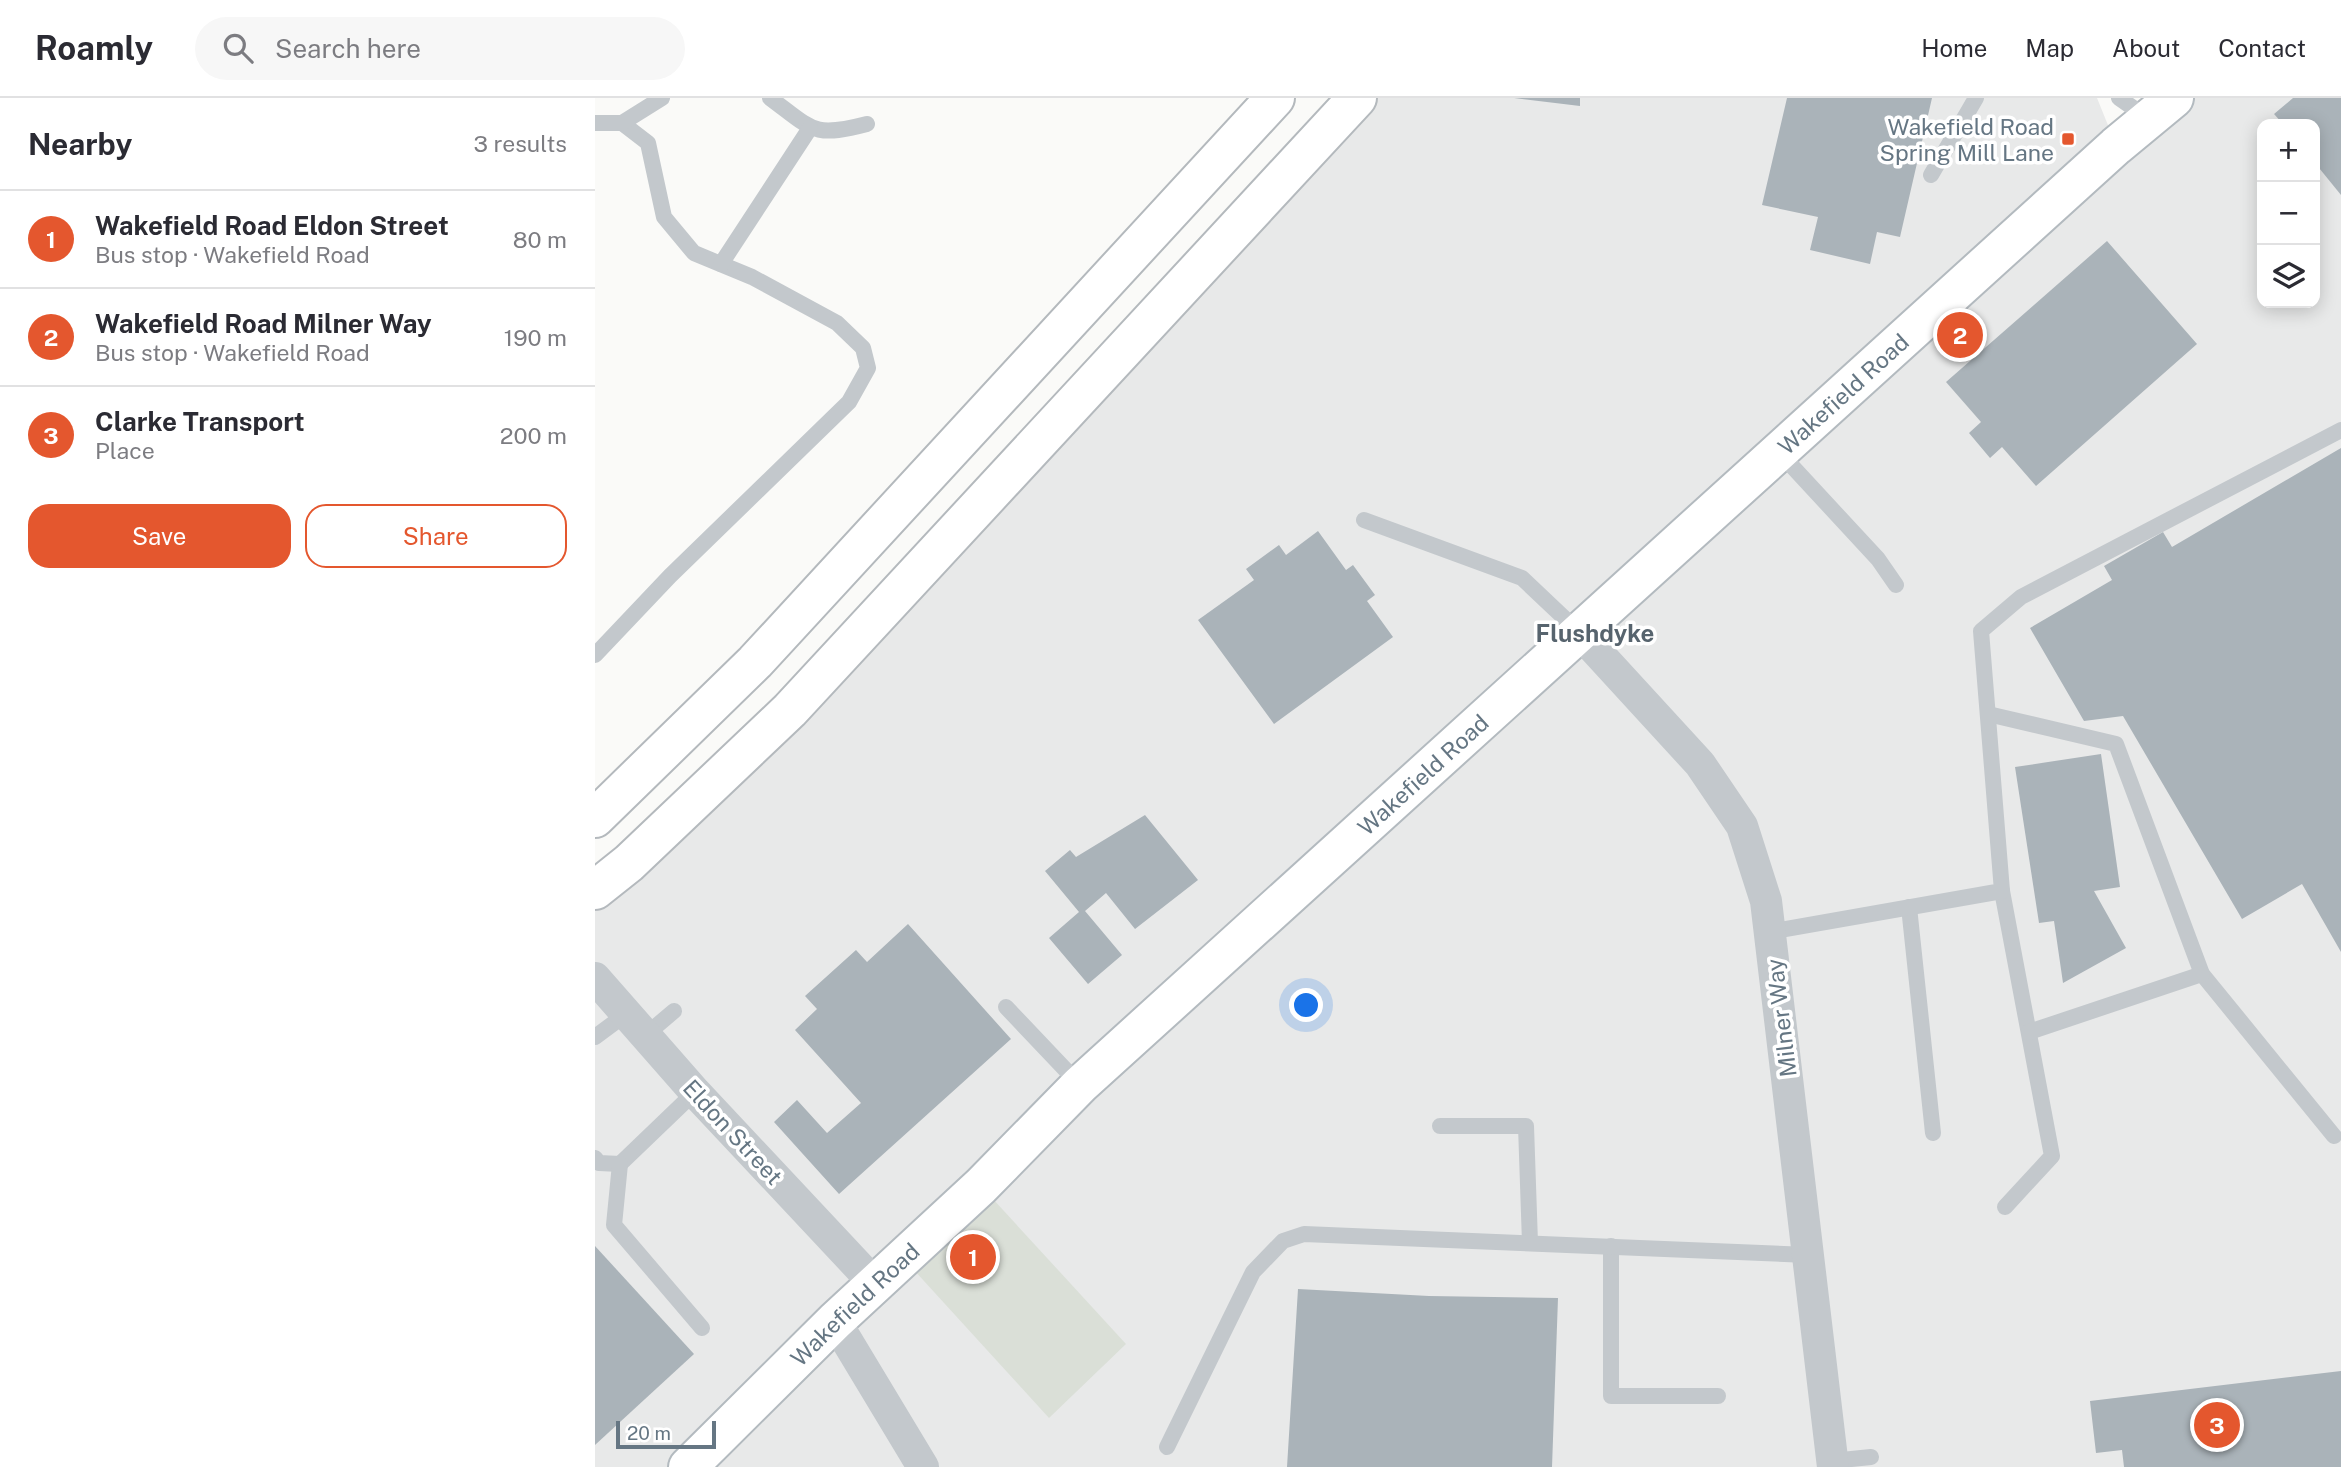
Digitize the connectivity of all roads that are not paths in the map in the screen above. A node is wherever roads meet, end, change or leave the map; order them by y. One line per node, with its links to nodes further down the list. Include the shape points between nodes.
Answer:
1 (662, 98): 8 (lane)
2 (770, 98): 10 (lane)
3 (1275, 98): 20 (main road, via 755,662)
4 (1357, 98): 21 (main road, via 790,710)
5 (1976, 98): 11 (lane)
6 (2147, 105): 14 (main road, Wakefield Road)
7 (595, 123): 8 (lane)
8 (622, 123): 12 (lane, via 648,143 664,217 694,253)
9 (867, 124): 10 (lane, via 832,133)
10 (810, 128): 12 (lane)
11 (1931, 174)
12 (721, 264): 18 (lane, via 837,323 863,348 868,368 849,402)
13 (2341, 430): 19 (lane, via 2021,597 1981,631)
14 (1778, 451): 16 (lane, via 1878,559); 17 (main road, Wakefield Road)
15 (1364, 520): 17 (lane, via 1522,578)
16 (1896, 585)
17 (1578, 631): 24 (street, Milner Way, via 1700,764 1742,826 1766,901); 32 (main road, Wakefield Road)
18 (595, 655)
19 (1988, 714): 22 (lane); 25 (lane, via 2116,744)
20 (595, 818)
21 (595, 890)
22 (2002, 891): 23 (lane); 30 (lane)
23 (1909, 907): 24 (lane); 35 (lane)
24 (1769, 932): 42 (street, Milner Way)
25 (2201, 974): 30 (lane); 36 (lane)
26 (595, 978): 29 (street, Eldon Street)
27 (1006, 1007): 32 (lane)
28 (674, 1011): 29 (lane)
29 (636, 1024): 31 (lane); 33 (street, Eldon Street)
30 (2028, 1032): 39 (lane, via 2052,1156)
31 (595, 1037)
32 (1080, 1086): 43 (main road, Wakefield Road)
33 (695, 1092): 38 (lane); 43 (street, Eldon Street)
34 (1440, 1126): 40 (lane, via 1526,1126)
35 (1933, 1133)
36 (2334, 1136)
37 (595, 1158): 38 (lane, via 599,1163)
38 (620, 1164): 45 (lane, via 614,1225)
39 (2005, 1207)
40 (1530, 1243): 41 (lane); 47 (lane, via 1304,1234 1283,1241 1253,1272)
41 (1611, 1247): 42 (lane); 46 (lane, via 1611,1396)
42 (1808, 1255): 49 (street, Milner Way)
43 (874, 1284): 44 (main road, Wakefield Road)
44 (835, 1321): 50 (main road, Wakefield Road); 51 (street)
45 (702, 1328)
46 (1718, 1396)
47 (1167, 1447)
48 (1871, 1457): 49 (lane)
49 (1832, 1464)
50 (688, 1467)
51 (923, 1467)

